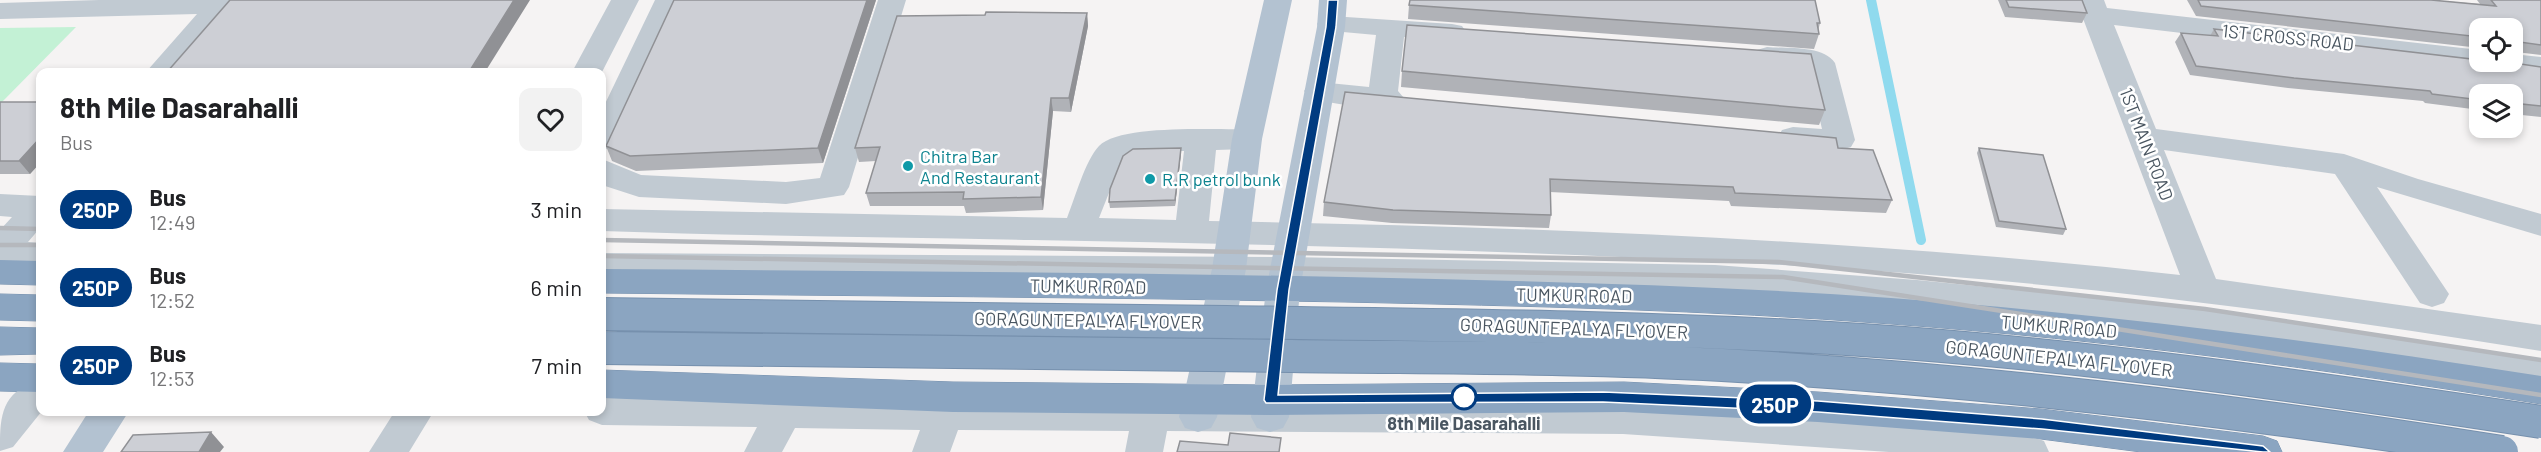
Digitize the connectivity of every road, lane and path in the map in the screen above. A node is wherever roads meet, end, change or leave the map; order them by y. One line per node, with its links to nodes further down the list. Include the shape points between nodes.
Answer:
1 (625, 0): 17 (street)
2 (669, 0): 21 (street)
3 (892, 0): 28 (street, via 833,187)
4 (1278, 0): 24 (main road)
5 (222, 3): 6 (street); 16 (street)
6 (69, 5): 8 (street)
7 (2094, 8): 13 (street, 1ST CROSS ROAD); 23 (street, 1ST MAIN ROAD)
8 (0, 11)
9 (1332, 12): 10 (street); 18 (main road)
10 (1391, 27): 11 (street); 19 (street)
11 (1474, 33)
12 (1745, 54): 22 (street, via 1820,62 1840,140)
13 (2469, 58)
14 (2523, 64): 15 (street)
15 (2541, 66)
16 (165, 68)
17 (589, 68)
18 (1319, 91): 19 (street); 38 (main road)
19 (1382, 98): 20 (street)
20 (1418, 101)
21 (606, 132)
22 (1764, 135)
23 (2144, 137): 26 (street); 47 (street, 1ST MAIN ROAD)
24 (1247, 139): 25 (street); 37 (main road)
25 (1201, 140): 35 (street, via 1118,146 1108,155); 36 (street)
26 (2344, 164): 34 (street, via 2407,187); 48 (street)
27 (606, 173): 28 (street, via 639,186)
28 (786, 193): 33 (street)
29 (0, 205): 30 (street)
30 (36, 207)
31 (36, 212): 39 (street)
32 (606, 220): 33 (street)
33 (774, 224): 35 (street)
34 (2541, 225)
35 (1078, 231): 36 (street)
36 (1191, 233): 37 (street)
37 (1235, 234): 38 (street); 44 (main road)
38 (1293, 235): 45 (main road); 47 (street, via 1865,258)
39 (0, 252): 40 (street)
40 (36, 255)
41 (606, 265): 44 (street)
42 (0, 272): 43 (highway)
43 (36, 273)
44 (1226, 278): 45 (highway, TUMKUR ROAD); 46 (highway, TUMKUR ROAD); 61 (main road)
45 (1285, 279): 56 (street, via 1715,277 2216,323); 59 (highway, TUMKUR ROAD, via 1892,311 2142,334); 62 (main road)
46 (606, 281)
47 (2203, 289): 52 (street)
48 (2432, 294)
49 (0, 307): 50 (highway)
50 (36, 308)
51 (606, 315): 68 (highway, GORAGUNTEPALYA FLYOVER, bridge, via 1501,325 1866,340 2036,354 2354,393)
52 (2541, 338)
53 (0, 341): 54 (highway)
54 (36, 341)
55 (606, 348): 77 (highway, GORAGUNTEPALYA FLYOVER, bridge, via 1720,365 2158,402)
56 (2541, 373)
57 (0, 377): 60 (highway)
58 (606, 384): 61 (highway)
59 (2541, 390)
60 (28, 394): 70 (street)
61 (1199, 407): 62 (street); 69 (street)
62 (1270, 408): 75 (street, via 1623,419 1939,440); 76 (highway, via 1541,396 1624,397 2042,424)
63 (606, 410): 64 (street)
64 (784, 413): 65 (street); 73 (street)
65 (944, 415): 69 (street); 74 (street)
66 (107, 416): 71 (main road)
67 (412, 416): 72 (street)
68 (2541, 422)
69 (1147, 434)
70 (0, 436)
71 (82, 452)
72 (388, 452)
73 (763, 452)
74 (931, 452)
75 (2031, 452)
76 (2263, 452)
77 (2502, 452)

